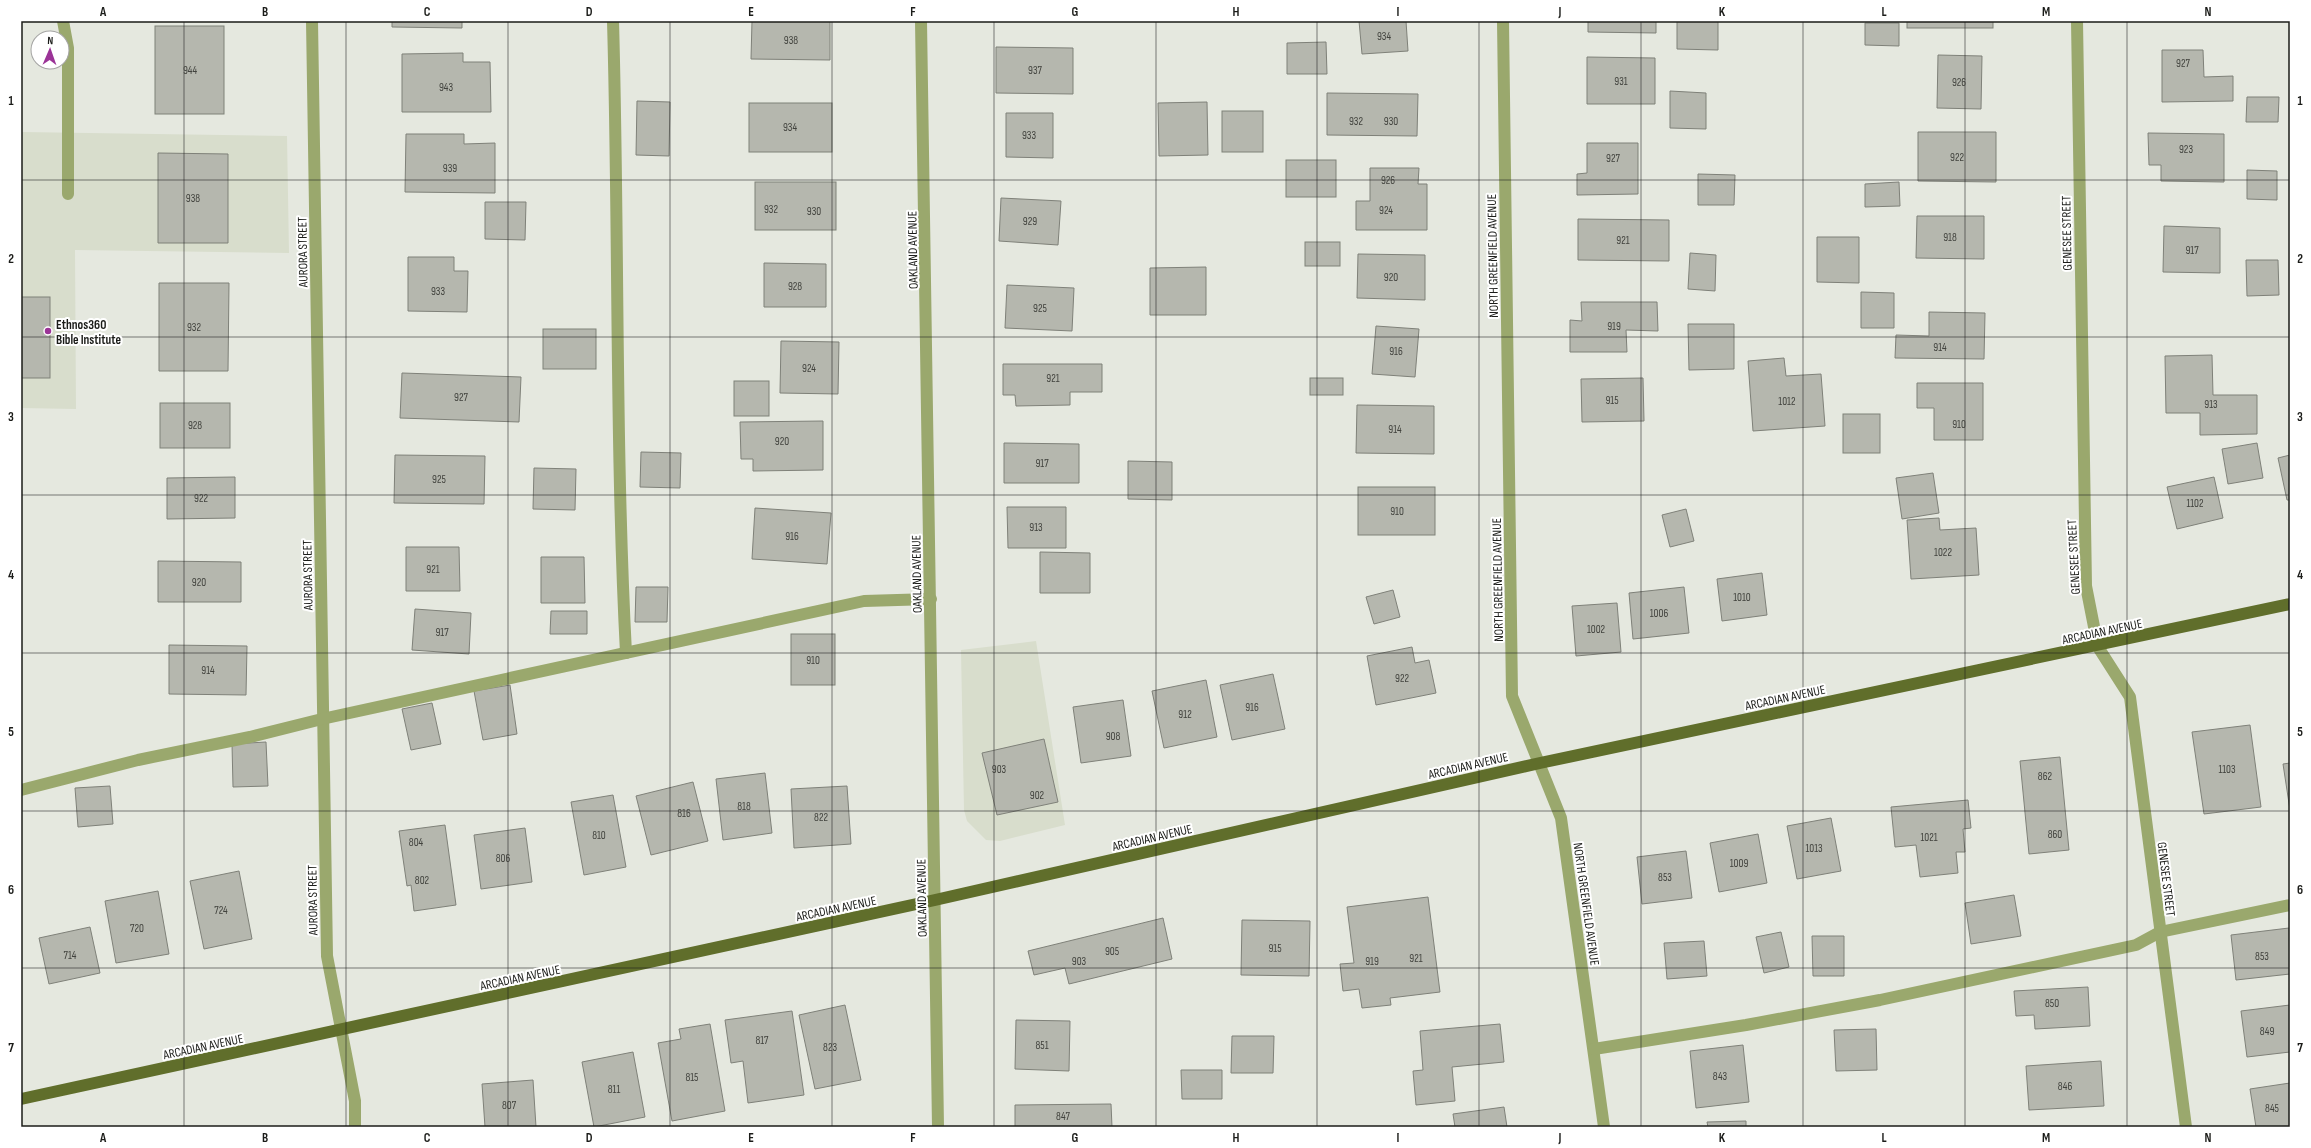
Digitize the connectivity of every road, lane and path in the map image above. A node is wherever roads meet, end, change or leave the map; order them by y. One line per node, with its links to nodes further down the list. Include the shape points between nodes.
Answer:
1 (63, 21): 7 (street, via 68,48)
2 (312, 21): 12 (street, AURORA STREET)
3 (613, 21): 11 (street, via 617,142 621,564)
4 (921, 21): 8 (street, OAKLAND AVENUE)
5 (1503, 21): 13 (street, NORTH GREENFIELD AVENUE, via 1512,696)
6 (2077, 21): 10 (street, GENESEE STREET, via 2086,586)
7 (68, 194)
8 (931, 599): 11 (street, via 864,601); 15 (street, OAKLAND AVENUE)
9 (2290, 604): 10 (main road, ARCADIAN AVENUE)
10 (2098, 647): 13 (main road, ARCADIAN AVENUE); 17 (street, GENESEE STREET, via 2130,697)
11 (626, 653): 12 (street)
12 (322, 719): 14 (street, via 138,760); 18 (street, AURORA STREET, via 327,956)
13 (1540, 763): 15 (main road, ARCADIAN AVENUE); 19 (street, NORTH GREENFIELD AVENUE, via 1561,818)
14 (21, 790)
15 (935, 900): 18 (main road, ARCADIAN AVENUE); 22 (street, OAKLAND AVENUE)
16 (2290, 905): 17 (street)
17 (2160, 932): 19 (street, via 2136,945 1880,1000 1746,1025); 24 (street, GENESEE STREET)
18 (340, 1030): 20 (main road, ARCADIAN AVENUE); 21 (street, AURORA STREET, via 355,1101)
19 (1594, 1049): 23 (street, NORTH GREENFIELD AVENUE)
20 (21, 1099)
21 (356, 1127)
22 (938, 1127)
23 (1604, 1127)
24 (2186, 1127)

